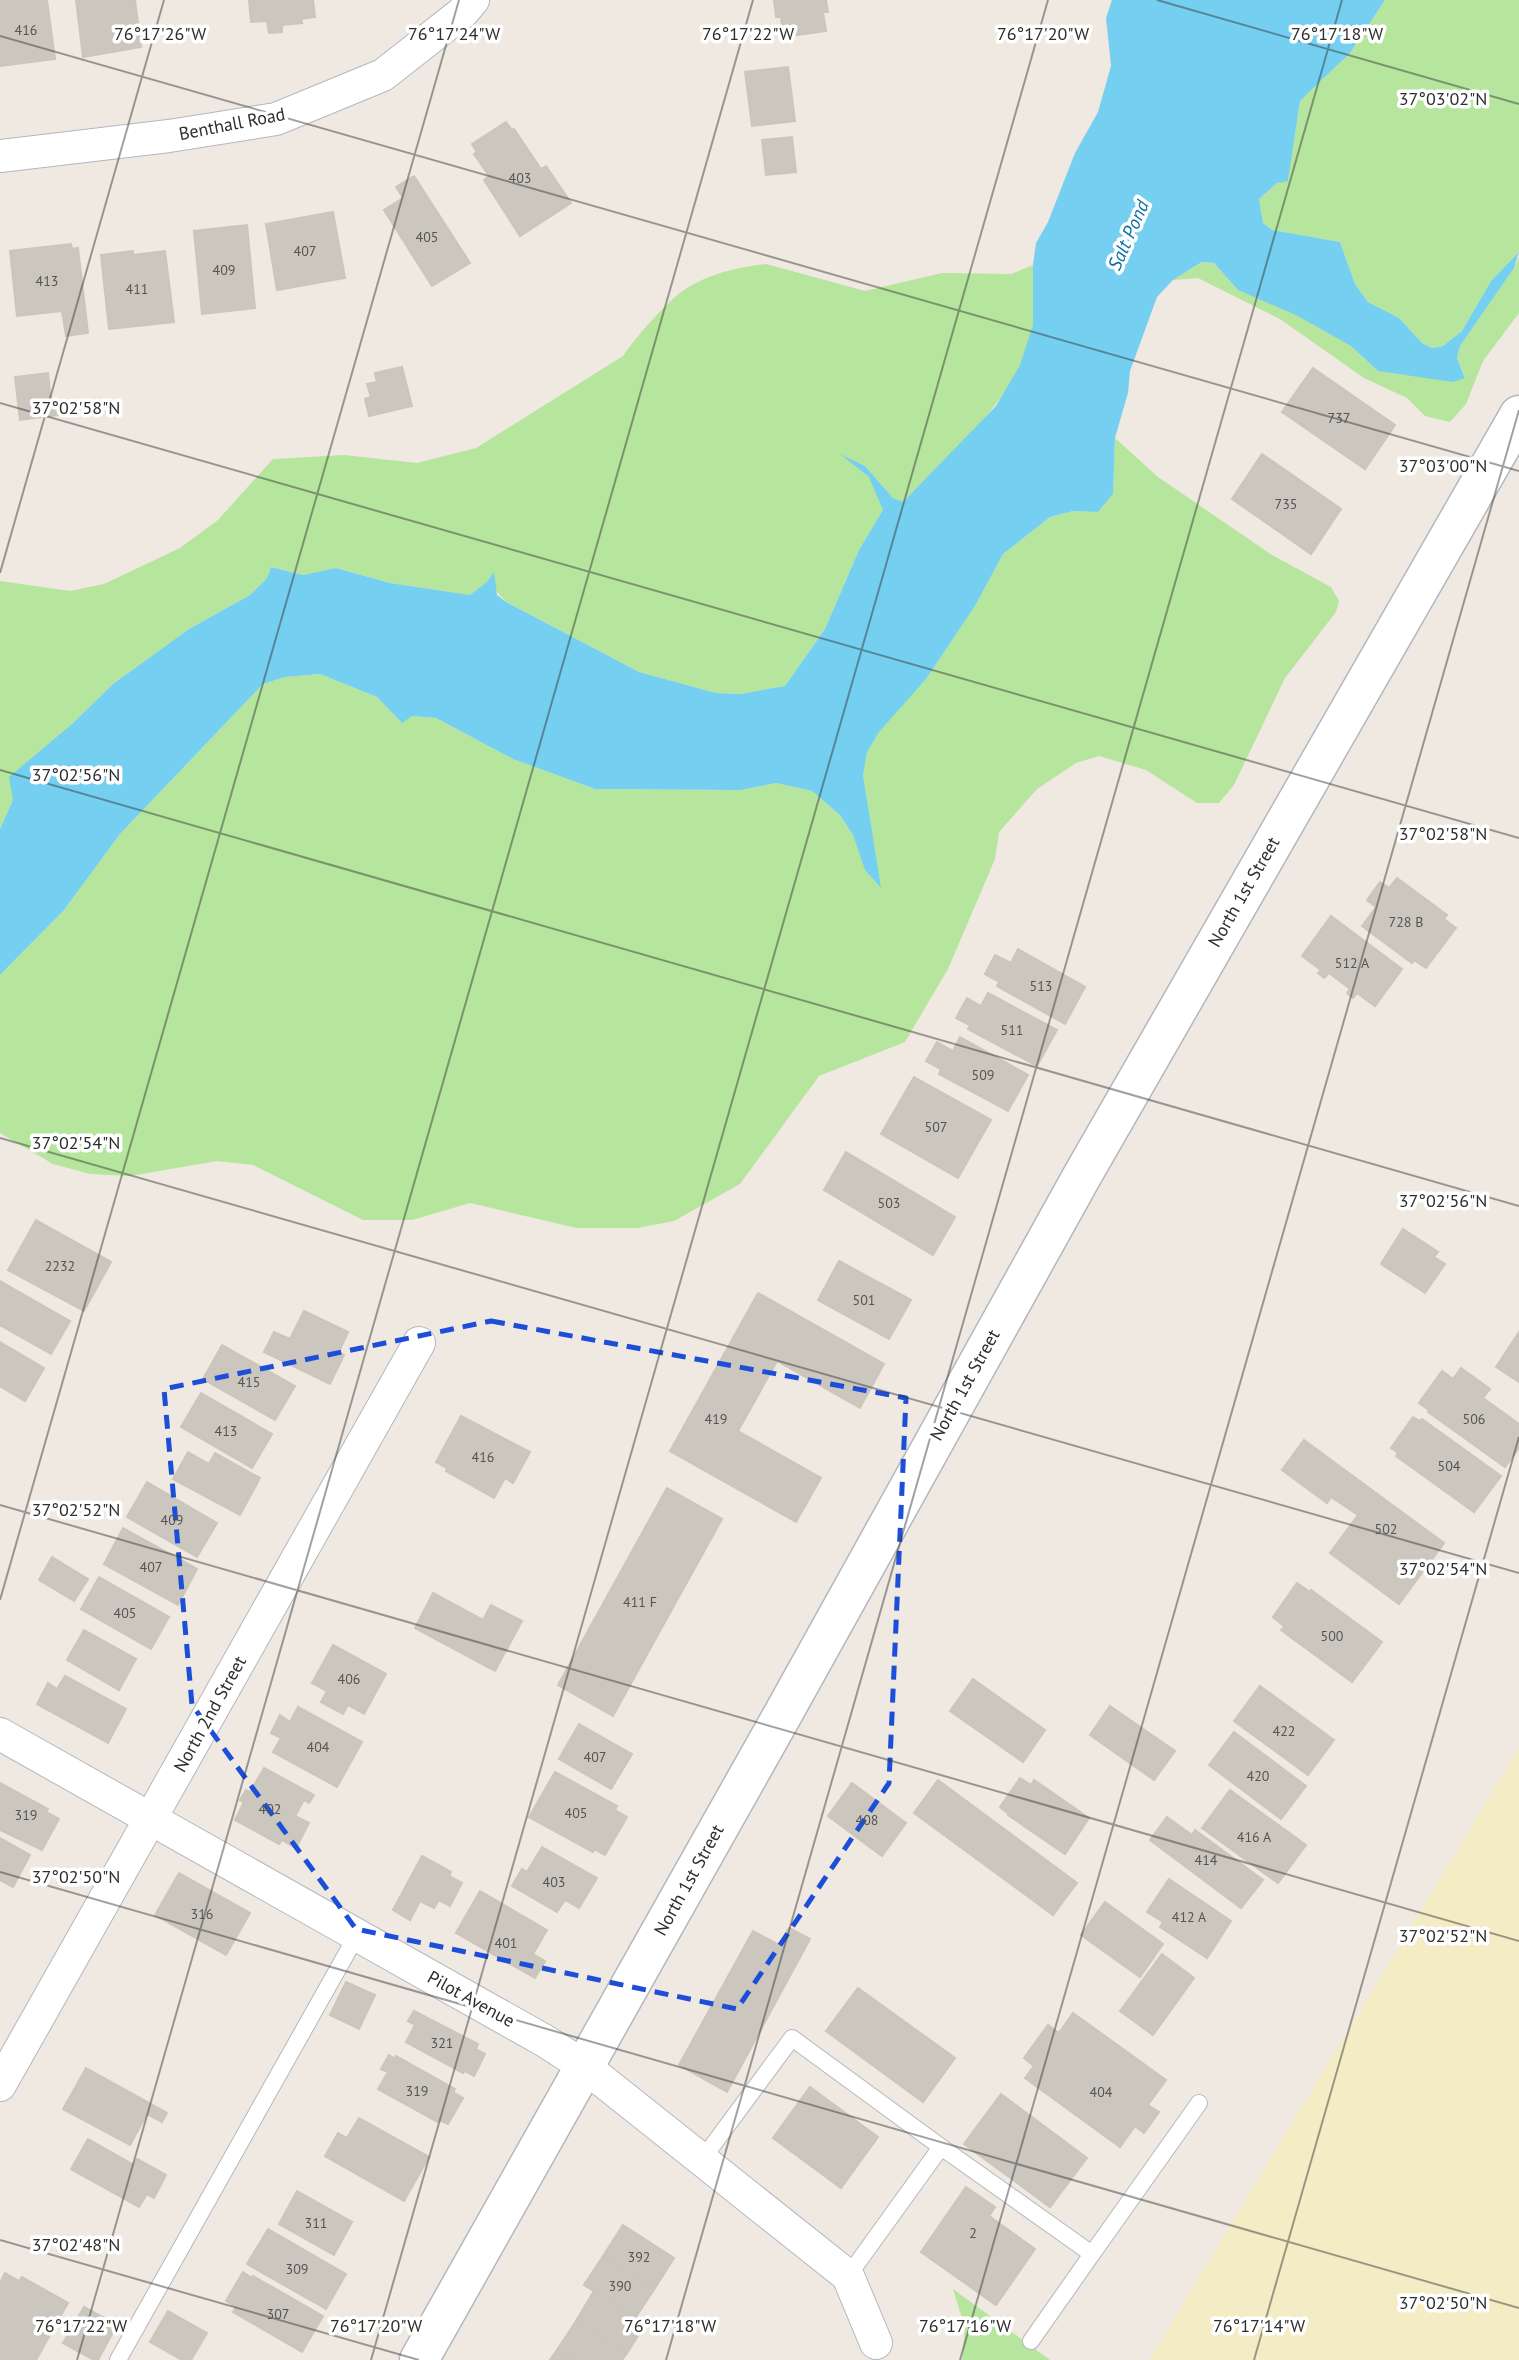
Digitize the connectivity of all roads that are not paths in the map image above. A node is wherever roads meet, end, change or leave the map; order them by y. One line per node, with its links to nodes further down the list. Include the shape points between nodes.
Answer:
1 (473, 0): 2 (street, Benthall Road, via 383,75 276,119)
2 (0, 156)
3 (1519, 415): 8 (street, North 1st Street, via 1082,1176)
4 (419, 1343): 6 (street, North 2nd Street)
5 (0, 1734): 6 (street, Pilot Avenue)
6 (151, 1818): 7 (street, Pilot Avenue); 9 (street, North 2nd Street)
7 (357, 1934): 8 (street, Pilot Avenue); 17 (lane)
8 (584, 2066): 12 (street, Pilot Avenue); 18 (street, North 1st Street)
9 (0, 2085)
10 (1199, 2103): 13 (lane)
11 (941, 2147): 12 (lane, via 792,2038); 13 (lane); 14 (lane)
12 (701, 2161): 14 (street, Pilot Avenue)
13 (1092, 2254): 15 (lane)
14 (848, 2276): 16 (street, Pilot Avenue)
15 (1031, 2341)
16 (876, 2343)
17 (118, 2360)
18 (419, 2360)

